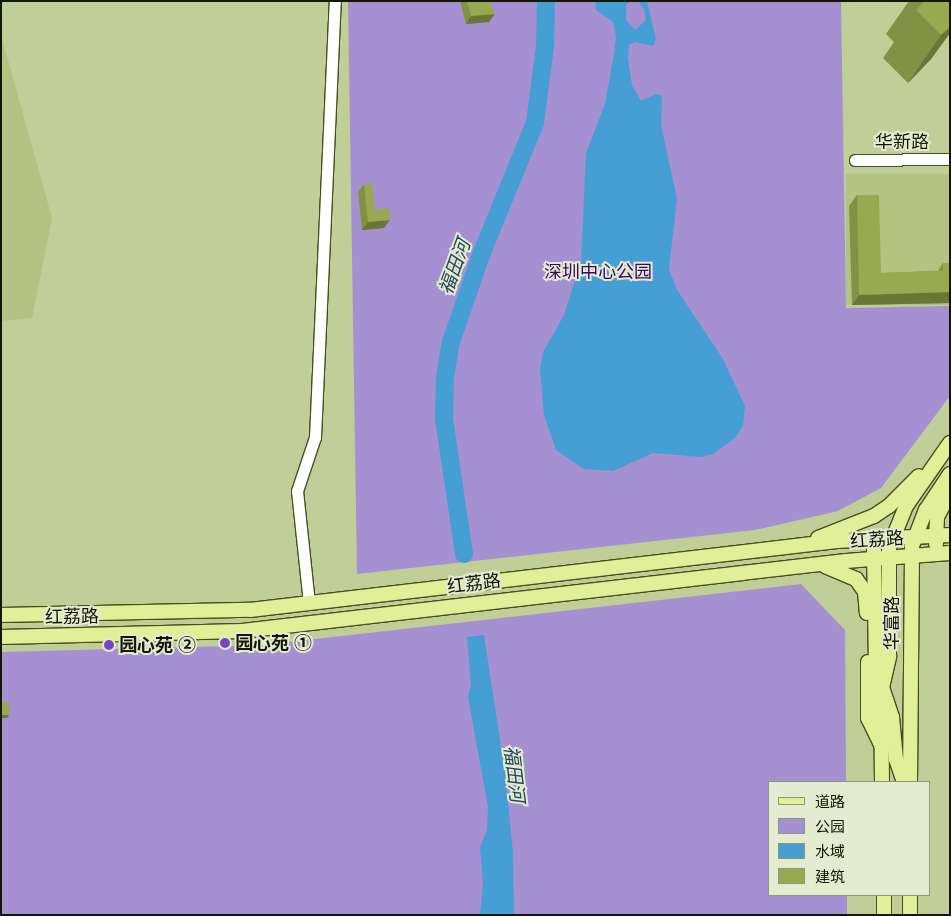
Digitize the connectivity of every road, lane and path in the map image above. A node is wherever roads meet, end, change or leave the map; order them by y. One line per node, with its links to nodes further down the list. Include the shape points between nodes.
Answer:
1 (335, 1): 18 (street, via 315,437 297,491)
2 (950, 159): 3 (street, 华新路)
3 (855, 160)
4 (950, 443): 5 (main road, 华富路)
5 (933, 464): 11 (main road, 华富路, via 906,506); 13 (main road, via 874,516)
6 (950, 474): 10 (main road, 华富路, via 926,510)
7 (950, 493): 9 (main road, via 937,517)
8 (950, 535): 9 (main road, 红荔路)
9 (935, 536): 10 (main road, 红荔路); 14 (main road)
10 (914, 537): 11 (main road, 红荔路); 15 (main road, 华富路)
11 (891, 538): 12 (main road, 红荔路); 16 (main road, 华富路)
12 (870, 540): 13 (main road, 红荔路); 16 (main road, 华富路)
13 (792, 546): 18 (main road, 红荔路)
14 (945, 554): 15 (main road, 红荔路)
15 (911, 556): 16 (main road, 红荔路); 25 (main road, 华富路)
16 (882, 558): 17 (main road, 红荔路); 21 (main road, 华富路, via 889,656)
17 (814, 564): 20 (main road, 红荔路, via 235,632); 22 (main road, via 848,574 865,592 868,718)
18 (309, 603): 19 (main road, 红荔路, via 211,613)
19 (1, 615)
20 (1, 637)
21 (881, 692): 22 (main road, 华富路); 24 (main road, via 892,717 896,759)
22 (882, 747): 23 (main road, 华富路)
23 (882, 781)
24 (904, 781)
25 (910, 781)
26 (884, 896): 28 (main road)
27 (910, 896): 29 (main road)
28 (884, 915)
29 (910, 915)

